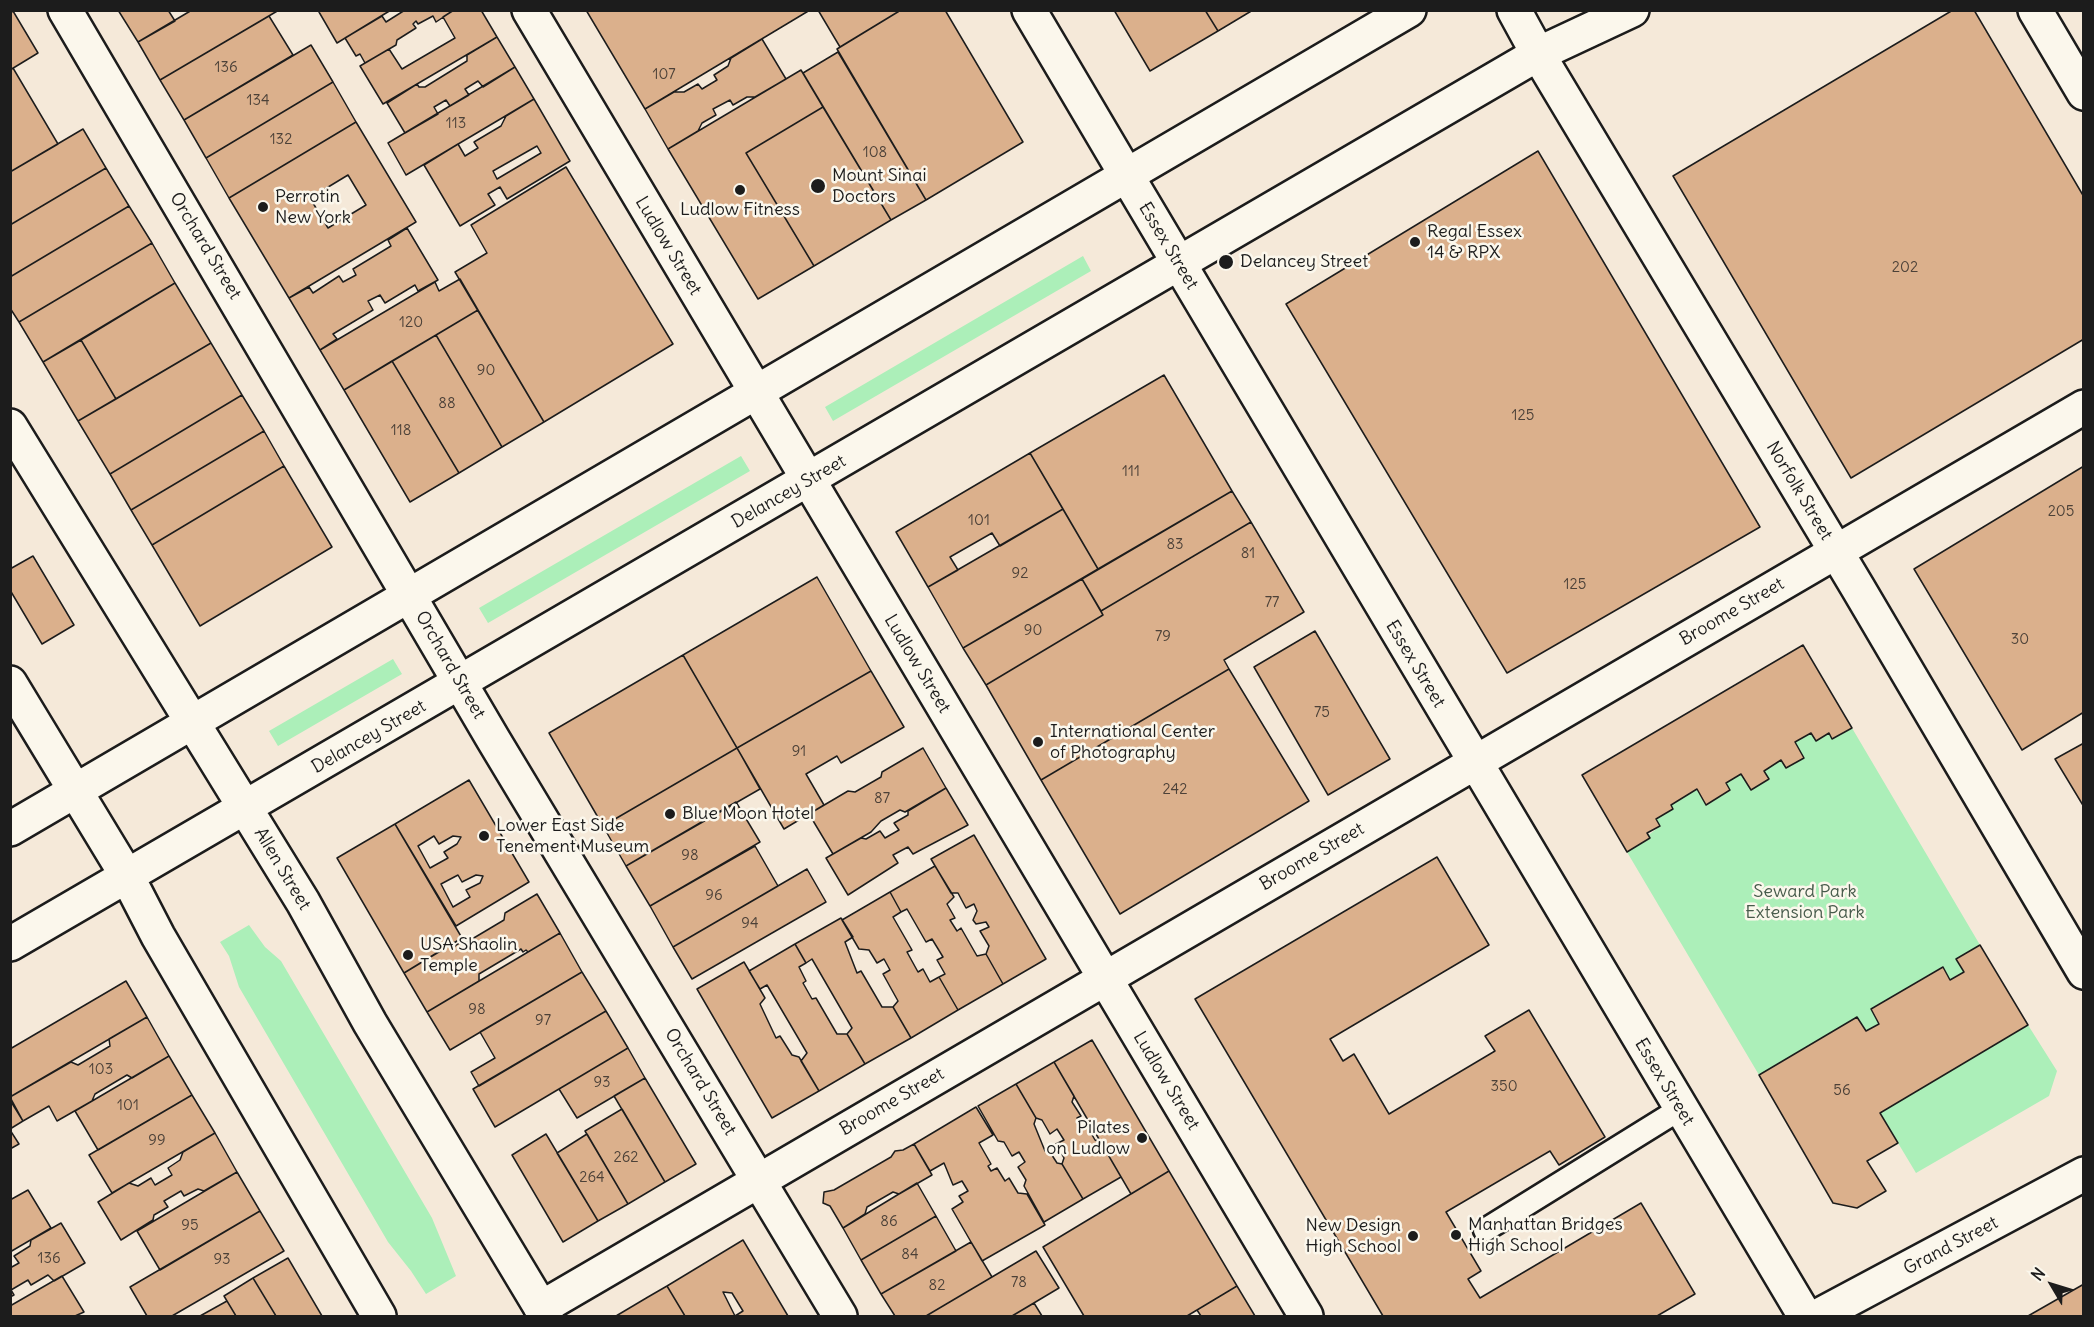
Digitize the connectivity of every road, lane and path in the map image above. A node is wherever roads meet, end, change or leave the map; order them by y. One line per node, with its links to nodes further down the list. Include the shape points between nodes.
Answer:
1 (66, 10): 17 (main road, Orchard Street)
2 (529, 10): 12 (main road, Ludlow Street)
3 (1029, 10): 10 (main road, Essex Street)
4 (1409, 10): 10 (main road)
5 (1514, 10): 8 (main road, Norfolk Street)
6 (1632, 10): 8 (main road, Delancey Street)
7 (2035, 10): 9 (main road)
8 (1538, 54): 11 (main road, Delancey Street); 16 (main road, Norfolk Street)
9 (2084, 93)
10 (1127, 176): 11 (main road, Essex Street); 12 (main road)
11 (1179, 265): 15 (main road, Delancey Street); 21 (main road, Essex Street)
12 (756, 394): 15 (main road, Ludlow Street); 17 (main road)
13 (2084, 407): 16 (main road, Broome Street)
14 (10, 426): 20 (main road, Allen Street)
15 (807, 481): 19 (main road, Delancey Street); 28 (main road, Ludlow Street)
16 (1836, 552): 21 (main road, Broome Street); 27 (main road, Norfolk Street)
17 (409, 594): 19 (main road, Orchard Street); 20 (main road)
18 (10, 683): 22 (main road)
19 (461, 684): 23 (main road, Delancey Street); 31 (main road, Orchard Street)
20 (192, 723): 22 (main road); 23 (main road, Allen Street)
21 (1474, 762): 28 (main road, Broome Street); 29 (main road, Essex Street)
22 (76, 793): 24 (main road); 25 (main road)
23 (245, 808): 25 (main road, Delancey Street); 33 (main road, Allen Street)
24 (10, 829)
25 (127, 876): 26 (main road, Delancey Street); 34 (main road)
26 (10, 944)
27 (2084, 972)
28 (1105, 978): 31 (main road, Broome Street); 36 (main road, Ludlow Street)
29 (1680, 1109): 32 (lane); 37 (main road, Essex Street)
30 (2084, 1174): 38 (main road, Grand Street)
31 (759, 1179): 33 (main road, Broome Street); 35 (main road, Orchard Street)
32 (1485, 1230)
33 (544, 1312)
34 (379, 1317)
35 (840, 1317)
36 (1306, 1317)
37 (1805, 1317)
38 (1818, 1317)

